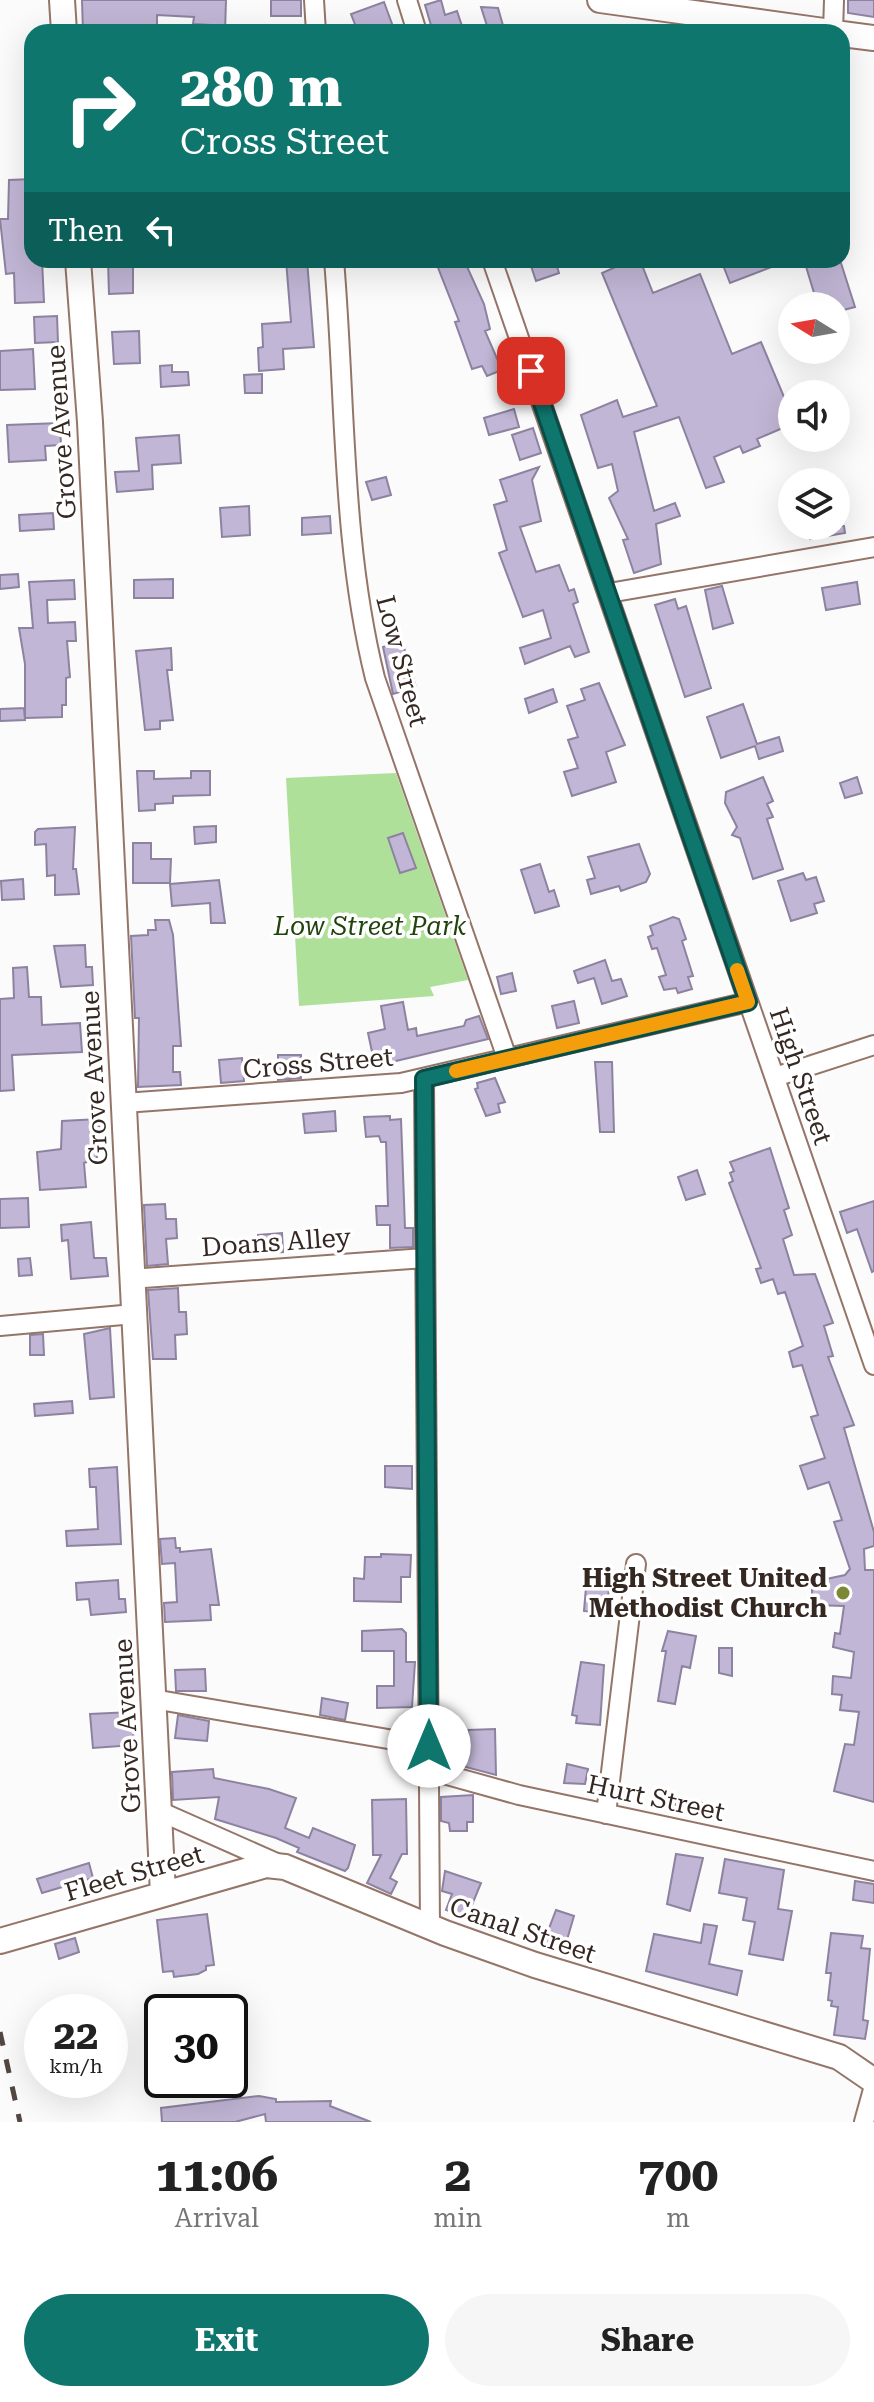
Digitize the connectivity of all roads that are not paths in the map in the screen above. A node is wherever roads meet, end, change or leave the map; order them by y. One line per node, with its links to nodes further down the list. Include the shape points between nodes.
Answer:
1 (62, 0): 6 (main road)
2 (314, 0): 7 (street)
3 (407, 0): 8 (street)
4 (600, 0): 9 (main road)
5 (834, 0): 10 (street)
6 (64, 24)
7 (316, 24)
8 (414, 24)
9 (774, 24)
10 (832, 24)
11 (850, 35): 12 (main road)
12 (874, 38)
13 (79, 268): 23 (main road, Grove Avenue)
14 (334, 268): 20 (street, Low Street, via 350,540 363,628 380,693)
15 (495, 268): 17 (street, High Street)
16 (873, 549): 17 (street)
17 (609, 593): 18 (street, High Street)
18 (748, 1002): 20 (street, Cross Street); 21 (street, High Street)
19 (874, 1045): 21 (street)
20 (507, 1058): 22 (street, Cross Street)
21 (775, 1077): 28 (street, High Street)
22 (424, 1079): 23 (street, Cross Street); 24 (street)
23 (124, 1103): 25 (main road, Grove Avenue)
24 (425, 1258): 25 (street, Doans Alley); 31 (street)
25 (130, 1279): 26 (main road, Grove Avenue)
26 (134, 1314): 27 (street); 30 (main road, Grove Avenue)
27 (0, 1326)
28 (874, 1365)
29 (636, 1564): 34 (street)
30 (153, 1699): 31 (street); 33 (main road, Grove Avenue)
31 (429, 1746): 32 (street)
32 (429, 1770): 34 (street, Hurt Street); 38 (street)
33 (159, 1811): 35 (street, Canal Street); 37 (main road, Grove Avenue)
34 (606, 1814): 36 (street, Hurt Street)
35 (285, 1867): 37 (main road, Fleet Street, via 266,1865); 38 (main road, Canal Street)
36 (874, 1871)
37 (163, 1894): 39 (main road, Fleet Street)
38 (430, 1927): 40 (main road, Canal Street, via 620,1992 839,2057)
39 (0, 1941)
40 (874, 2083): 41 (street)
41 (864, 2122)

